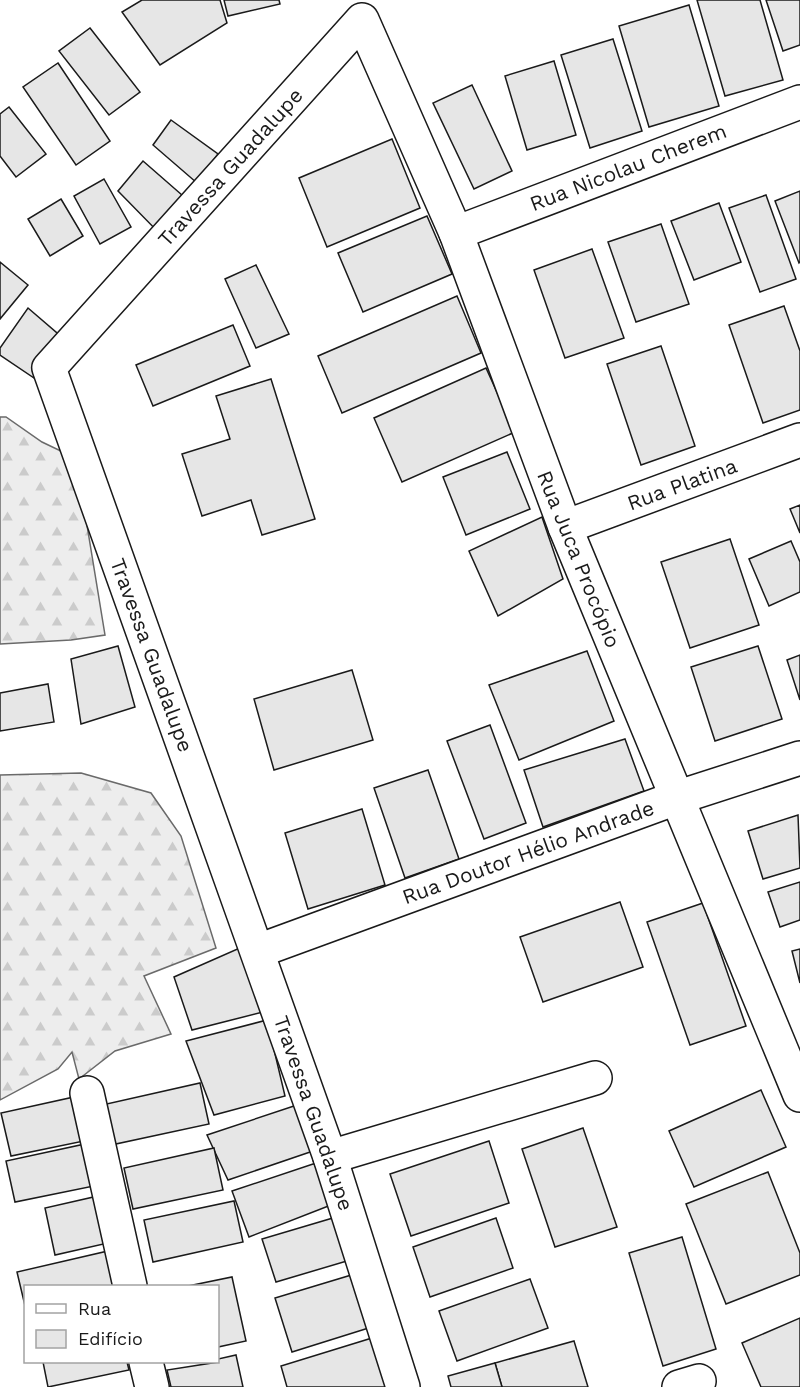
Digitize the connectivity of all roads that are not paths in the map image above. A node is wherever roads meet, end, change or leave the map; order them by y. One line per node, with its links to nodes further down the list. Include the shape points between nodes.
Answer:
1 (362, 20): 3 (street, Rua Juca Procópio); 8 (street, Travessa Guadalupe, via 49,368)
2 (800, 102): 3 (street, Rua Nicolau Cherem)
3 (456, 233): 5 (street, Rua Juca Procópio)
4 (800, 440): 5 (street, Rua Platina)
5 (565, 527): 7 (street, Rua Juca Procópio)
6 (800, 758): 7 (street, Rua Doutor Hélio Andrade)
7 (676, 798): 8 (street, Rua Doutor Hélio Andrade); 11 (street, Rua Juca Procópio)
8 (258, 951): 12 (street, Travessa Guadalupe)
9 (596, 1078): 12 (street)
10 (87, 1094): 13 (street)
11 (800, 1095)
12 (330, 1157): 16 (street, Travessa Guadalupe)
13 (130, 1285)
14 (146, 1363): 15 (street)
15 (152, 1387)
16 (403, 1387)

